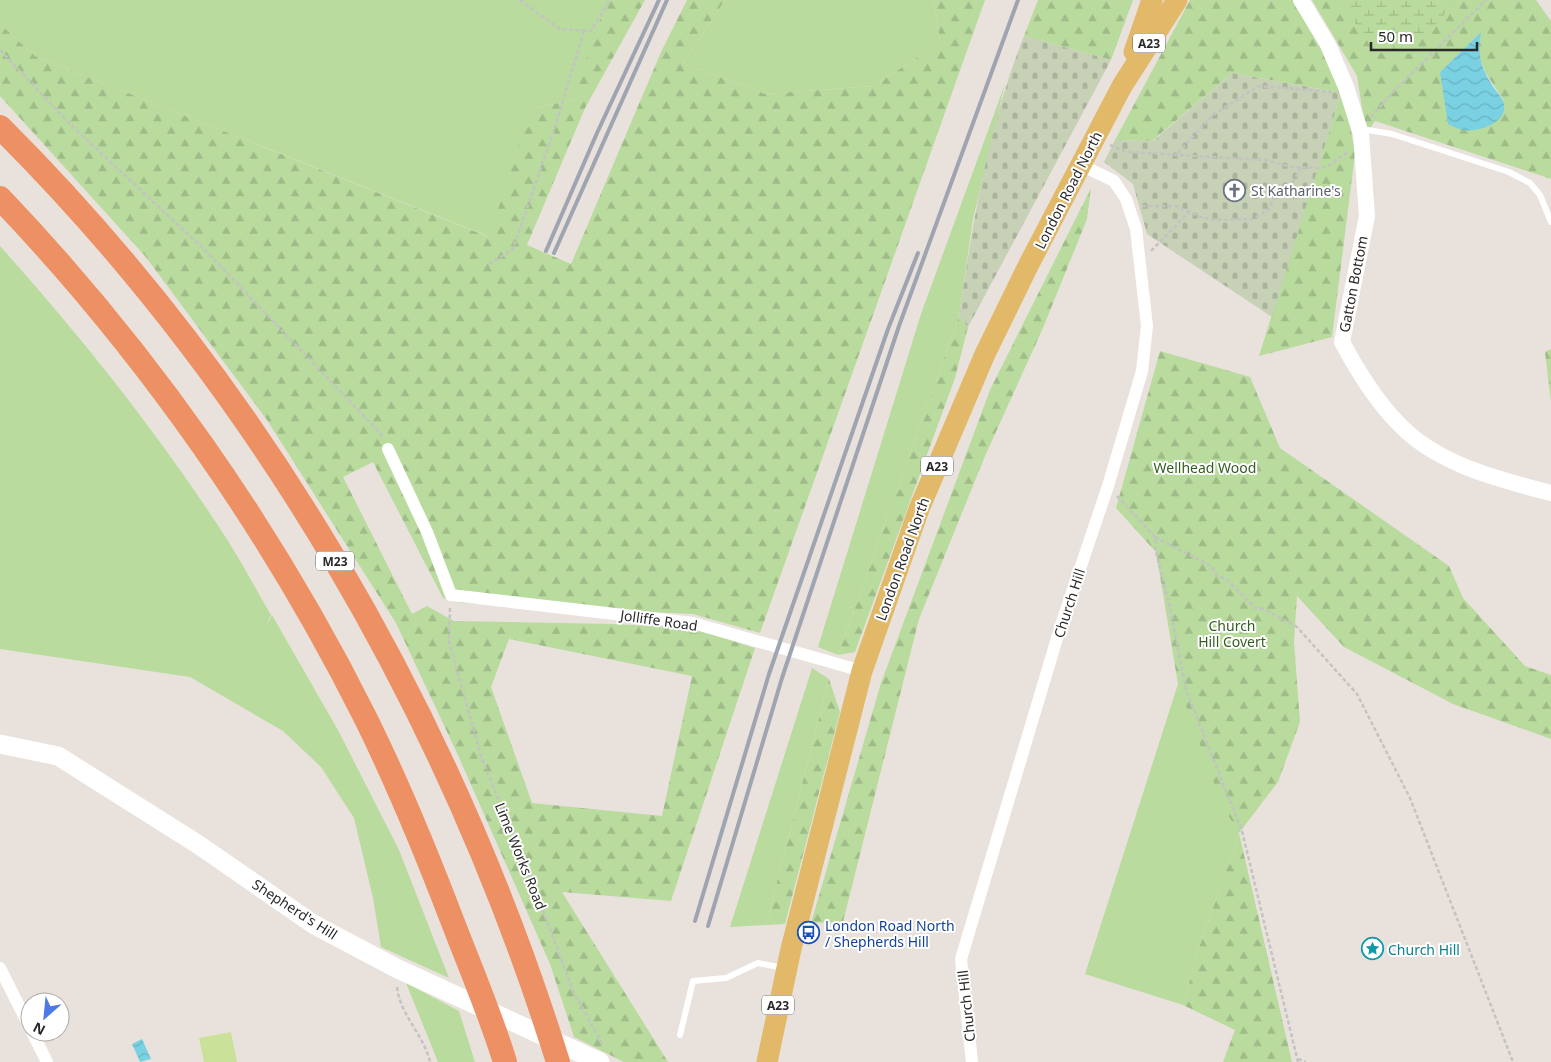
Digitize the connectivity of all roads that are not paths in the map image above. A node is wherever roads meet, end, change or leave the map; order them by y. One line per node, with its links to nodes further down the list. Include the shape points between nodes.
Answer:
1 (1152, 0): 4 (main road, London Road North / A23)
2 (1177, 0): 4 (main road, London Road North / A23)
3 (1301, 0): 6 (street, Gatton Bottom, via 1328,45)
4 (1122, 86): 7 (main road, London Road North / A23)
5 (0, 126): 22 (highway, M23, via 83,214 192,349 262,444 326,545 412,702 466,817 516,940)
6 (1360, 129): 9 (lane, via 1392,134 1427,148 1509,172 1530,183 1540,195); 11 (street, Gatton Bottom, via 1367,216 1342,342 1362,378 1396,422 1415,439 1481,473)
7 (1081, 164): 12 (main road, London Road North / A23, via 985,354 919,509); 24 (street, Church Hill, via 1114,181 1136,229 1147,326 1142,371 1108,486 1061,625 961,959)
8 (0, 198): 21 (highway, via 83,290 159,388 252,520 312,618 367,721 421,842 485,1000)
9 (1551, 222)
10 (388, 449): 12 (street, Jolliffe Road, via 452,595 693,623)
11 (1551, 493)
12 (862, 671): 15 (main road, London Road North / A23)
13 (0, 744): 19 (main road, Shepherd's Hill, via 58,756 313,924 396,968)
14 (0, 968): 16 (street)
15 (786, 969): 17 (lane, via 758,963 726,978 694,981); 23 (main road, London Road North / A23)
16 (20, 1008)
17 (680, 1035)
18 (37, 1042): 20 (street)
19 (602, 1054)
20 (48, 1062)
21 (505, 1062)
22 (558, 1062)
23 (767, 1062)
24 (972, 1062)

